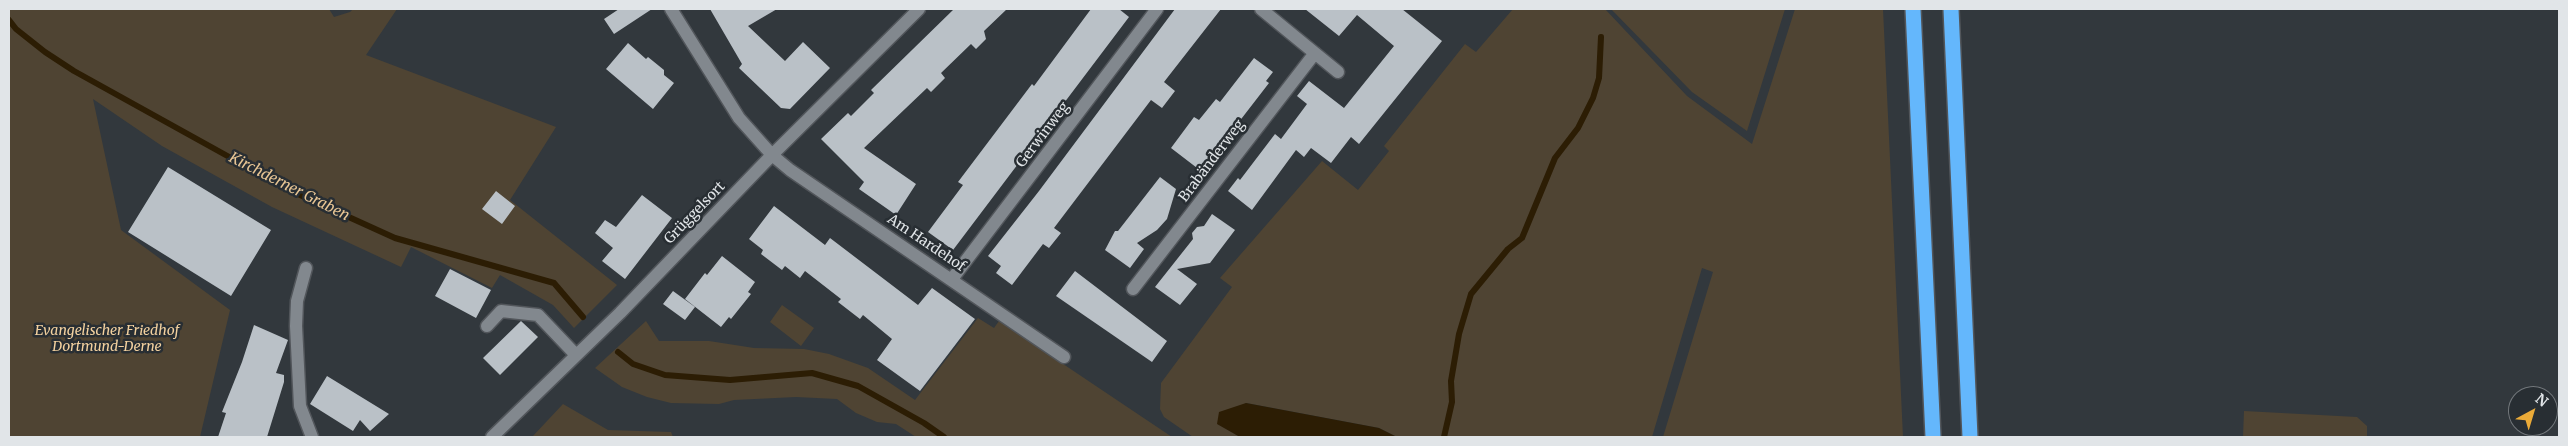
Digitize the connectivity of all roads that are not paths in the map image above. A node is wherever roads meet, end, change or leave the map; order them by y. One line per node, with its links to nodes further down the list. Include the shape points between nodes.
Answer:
1 (671, 9): 9 (street, Am Hardehof, via 739,118)
2 (919, 9): 9 (street, Grüggelsort)
3 (1157, 9): 11 (street, Gerwinweg)
4 (1260, 9): 7 (street)
5 (1912, 9): 18 (highway)
6 (1951, 9): 19 (highway)
7 (1315, 53): 8 (street); 12 (street, Brabänderweg)
8 (1338, 72)
9 (772, 155): 11 (street, Am Hardehof); 14 (street, Grüggelsort)
10 (306, 268): 16 (street, via 297,302 296,326 300,406)
11 (952, 279): 15 (street, Am Hardehof)
12 (1133, 289)
13 (487, 326): 14 (street, via 501,311 538,315)
14 (576, 356): 17 (street, Grüggelsort)
15 (1064, 357)
16 (312, 437)
17 (492, 437)
18 (1933, 437)
19 (1970, 437)

